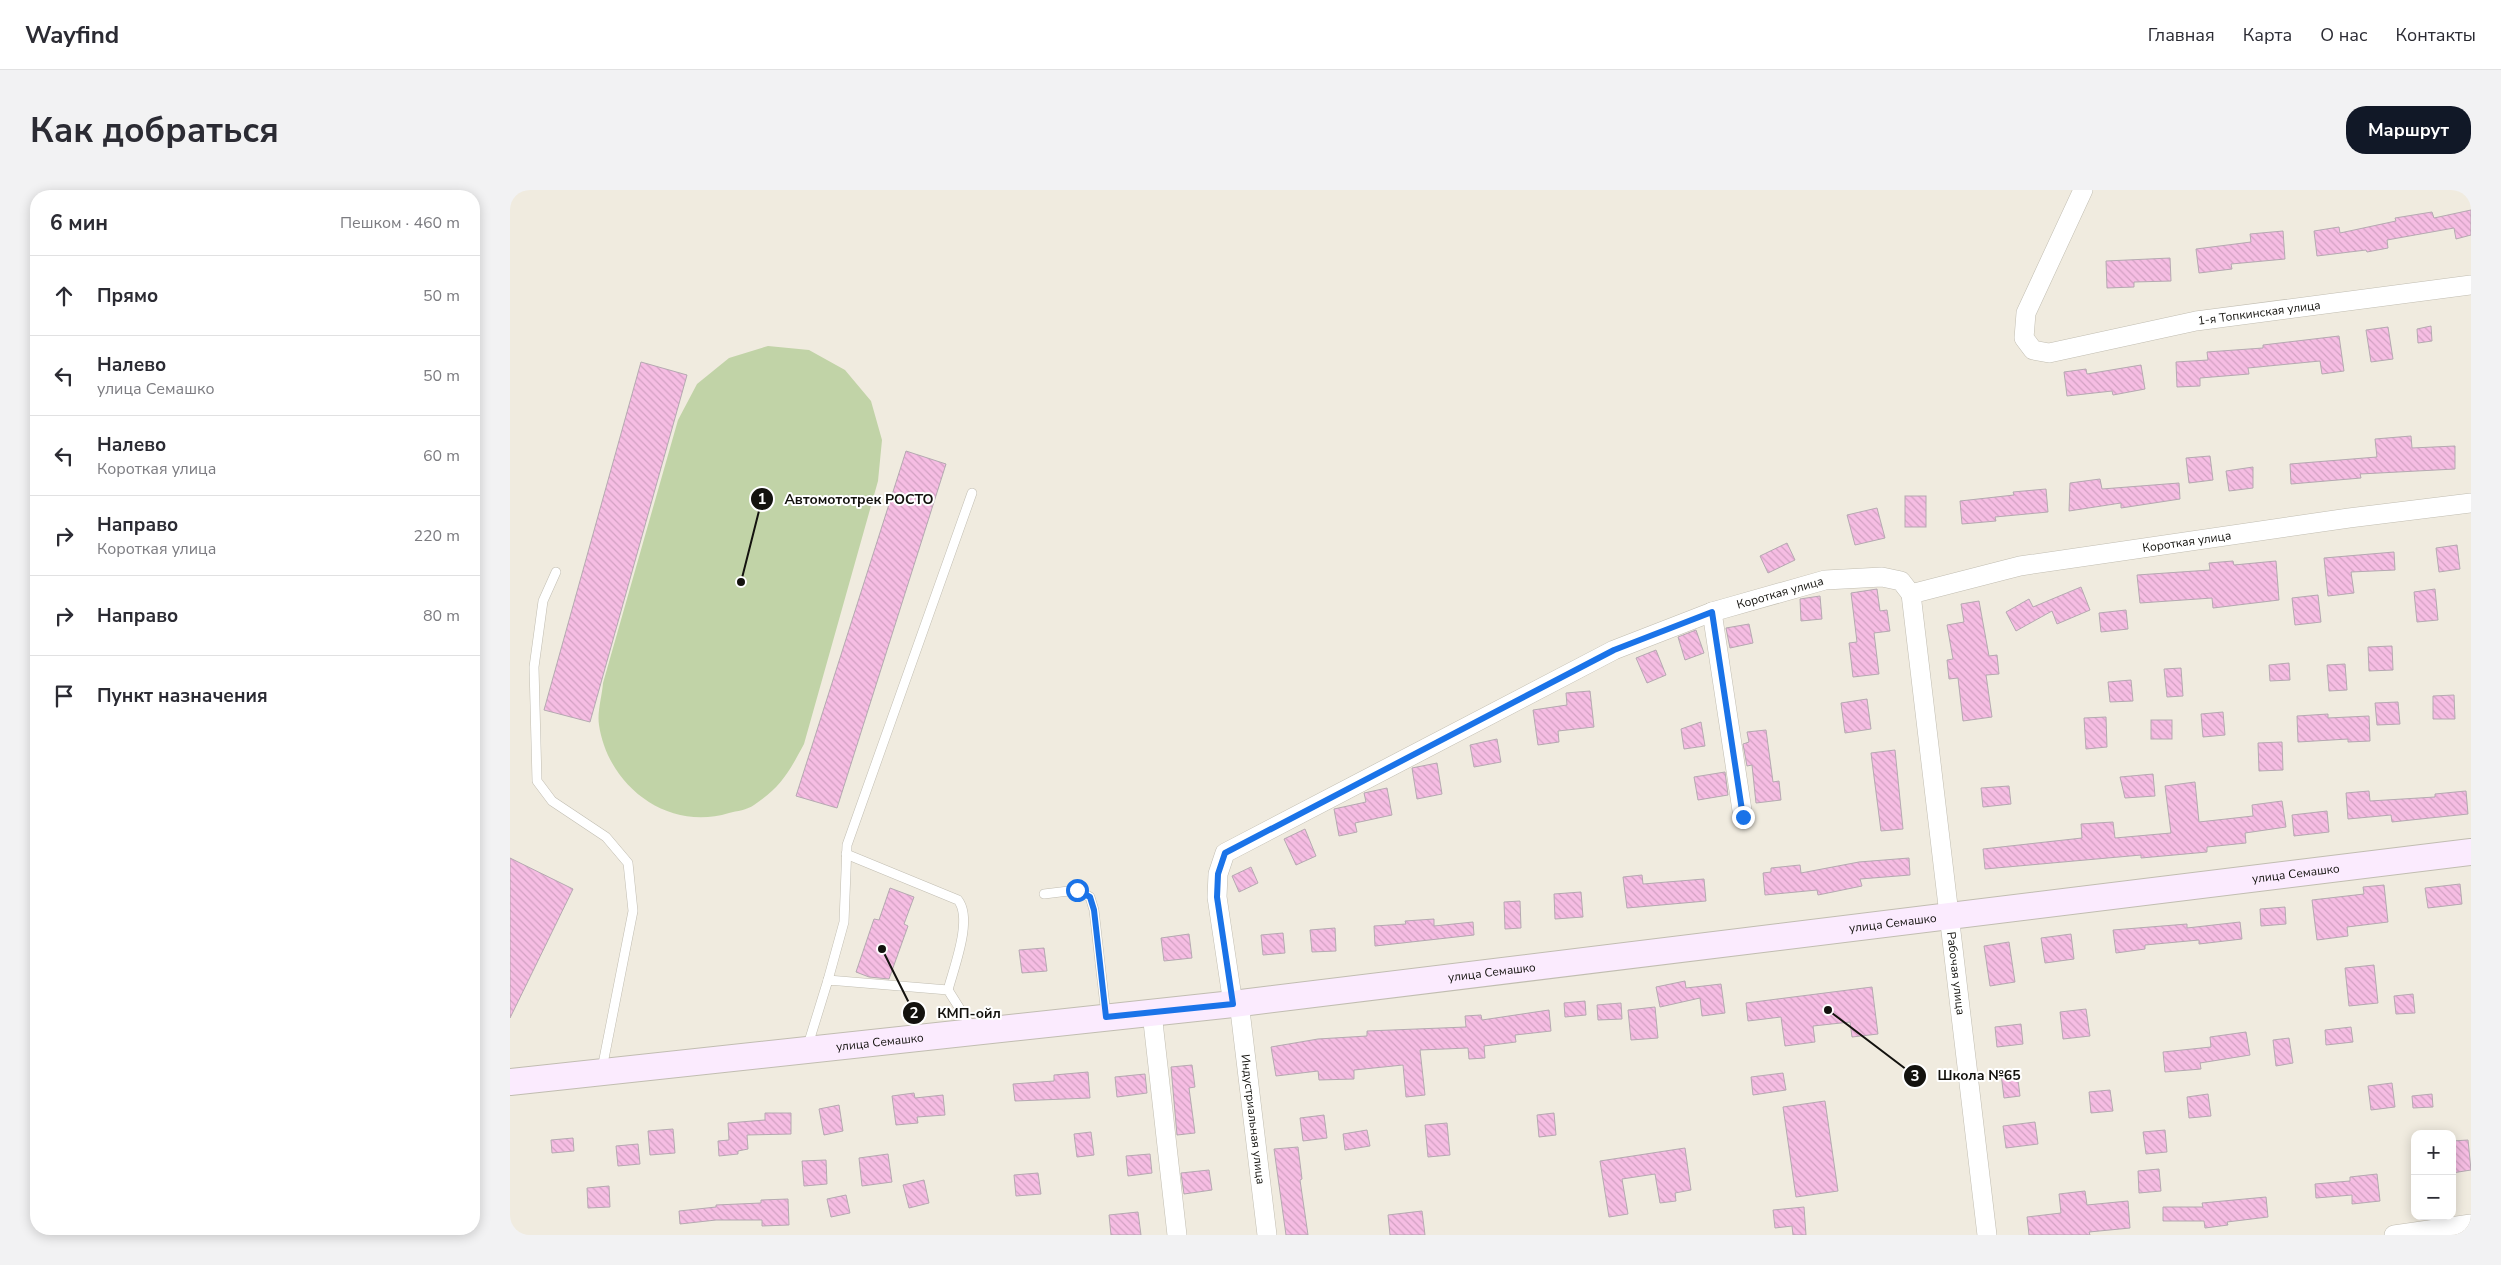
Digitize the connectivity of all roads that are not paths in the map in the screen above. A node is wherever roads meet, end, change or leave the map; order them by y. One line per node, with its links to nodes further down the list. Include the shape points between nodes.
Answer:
1 (2083, 190): 2 (street, 1-я Топкинская улица, via 2026,313 2024,338 2033,350 2049,352 2196,321)
2 (2471, 285)
3 (972, 493): 10 (lane)
4 (2471, 503): 6 (street, Короткая улица, via 2020,566)
5 (556, 572): 20 (lane, via 543,601 534,666 537,781 552,802 606,838 628,863 633,910)
6 (1911, 594): 7 (street, Короткая улица, via 1901,581 1882,577 1826,580); 12 (street, Рабочая улица)
7 (1712, 612): 8 (street); 15 (street, Короткая улица, via 1614,650 1225,853 1218,874 1217,897)
8 (1743, 817)
9 (2471, 852): 12 (main road, улица Семашко)
10 (846, 854): 13 (lane, via 844,922); 14 (lane, via 958,900 964,907 965,920)
11 (1044, 894): 17 (lane, via 1077,890 1090,897)
12 (1950, 916): 15 (main road, улица Семашко); 25 (street, Рабочая улица)
13 (828, 980): 14 (lane); 19 (lane)
14 (948, 990): 18 (lane)
15 (1236, 1003): 16 (main road, улица Семашко); 24 (street, Индустриальная улица)
16 (1152, 1013): 17 (main road, улица Семашко); 23 (street)
17 (1106, 1017): 18 (main road, улица Семашко)
18 (973, 1031): 19 (main road, улица Семашко)
19 (806, 1049): 20 (main road, улица Семашко)
20 (602, 1072): 21 (main road, улица Семашко)
21 (510, 1082)
22 (2471, 1224): 26 (street)
23 (1177, 1235)
24 (1267, 1235)
25 (1987, 1235)
26 (2394, 1235)

